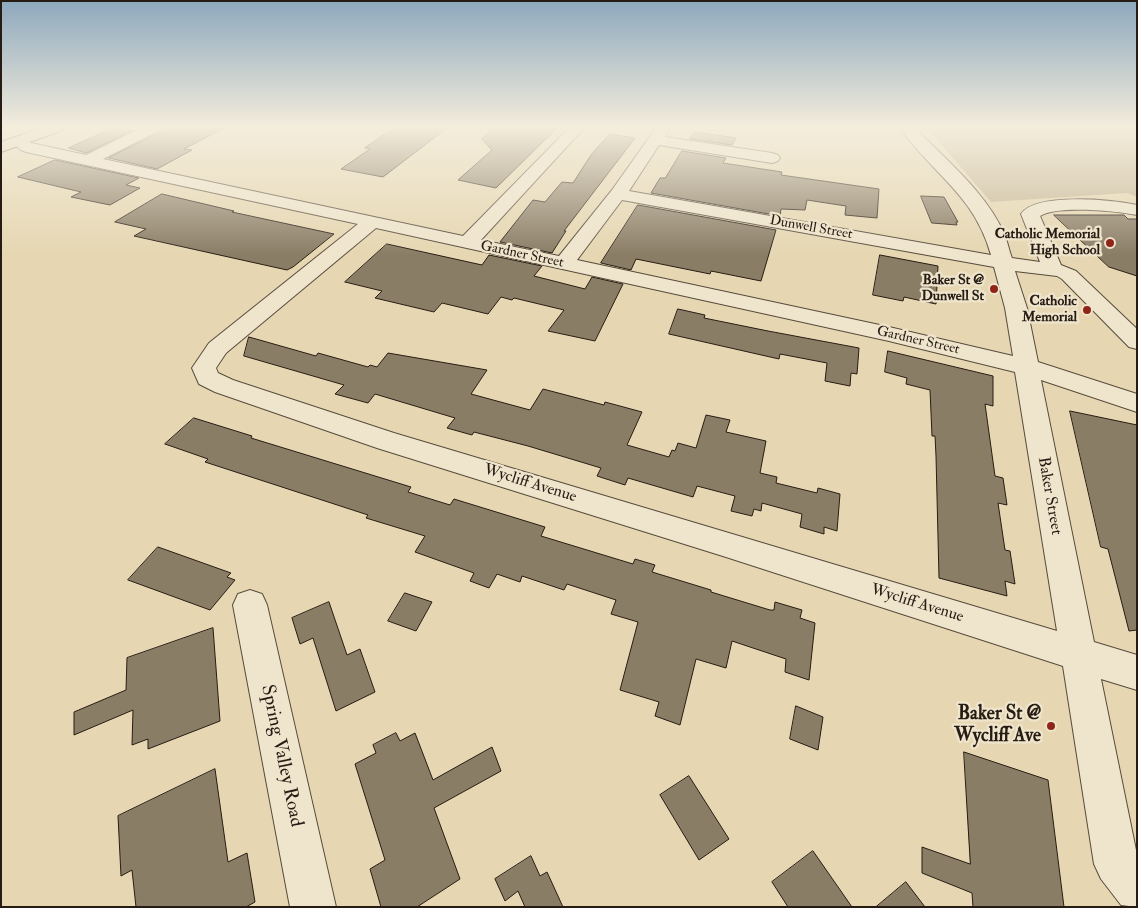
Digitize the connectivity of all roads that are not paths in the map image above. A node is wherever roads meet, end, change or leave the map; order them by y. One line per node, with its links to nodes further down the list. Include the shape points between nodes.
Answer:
1 (134, 170): 7 (street, Gardner Street)
2 (536, 170): 8 (street)
3 (634, 170): 5 (street)
4 (946, 170): 9 (street, Baker Street, via 985,216 995,235)
5 (618, 194): 9 (street, Dunwell Street); 10 (street)
6 (1137, 210): 11 (street, via 1049,206 1034,210 1030,214 1031,219)
7 (372, 222): 8 (street, Gardner Street); 16 (street, Wycliff Avenue, via 217,348 204,368 208,378 387,441)
8 (467, 243): 10 (street, Gardner Street)
9 (1003, 263): 11 (street, Dunwell Street); 13 (street, Baker Street, via 1016,308)
10 (564, 264): 13 (street, Gardner Street)
11 (1053, 269): 12 (street, via 1069,275)
12 (1137, 342)
13 (1027, 367): 14 (street, Gardner Street); 16 (street, Baker Street)
14 (1137, 403)
15 (250, 605): 19 (street, Spring Valley Road)
16 (1077, 654): 17 (street); 18 (street, Baker Street, via 1116,864)
17 (1137, 673)
18 (1137, 889)
19 (313, 907)

